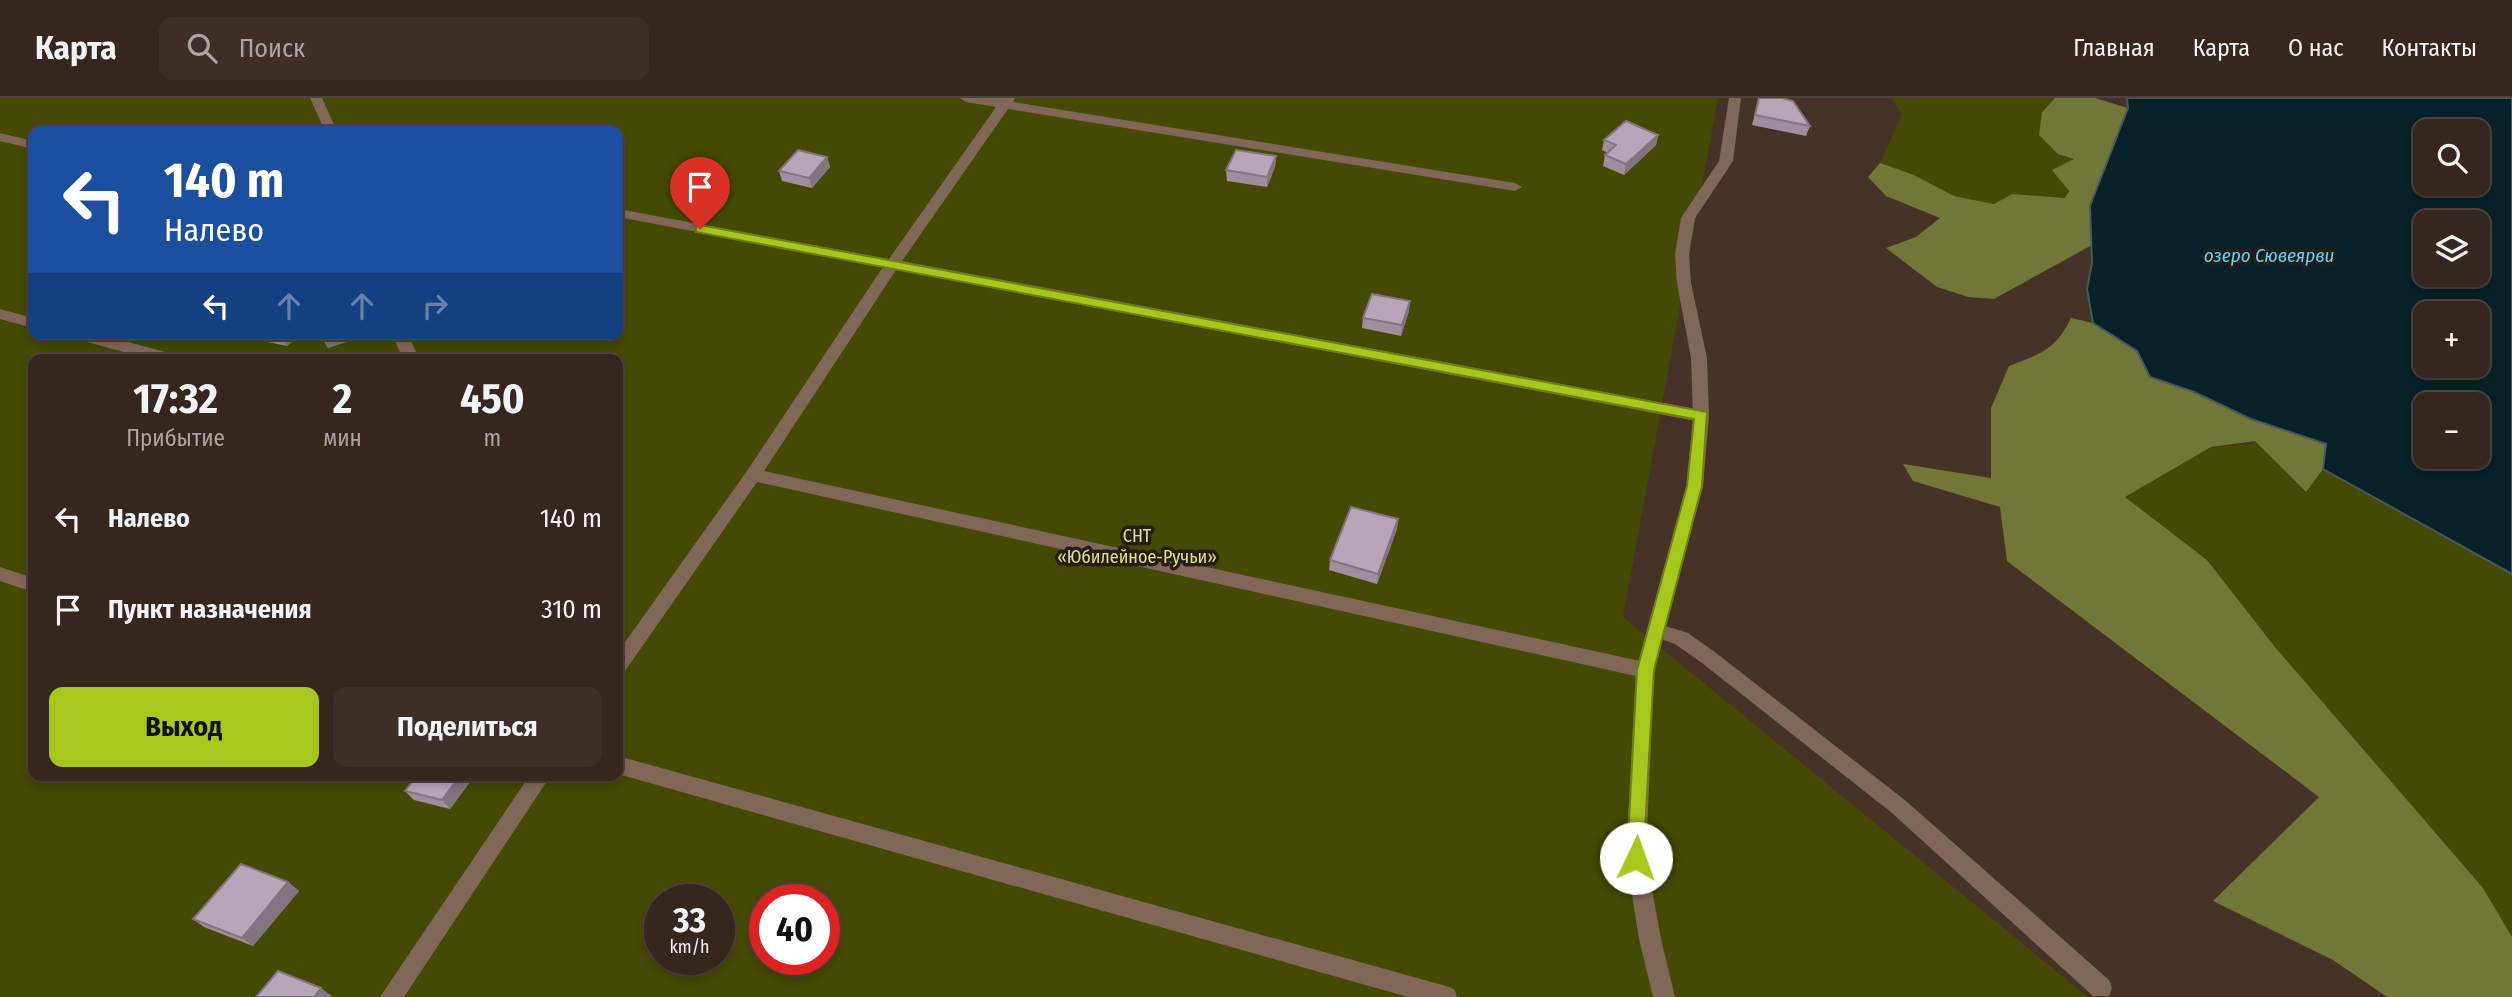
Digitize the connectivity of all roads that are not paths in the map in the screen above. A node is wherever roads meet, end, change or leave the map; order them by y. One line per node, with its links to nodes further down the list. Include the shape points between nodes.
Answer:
1 (316, 98): 5 (street)
2 (966, 98): 4 (street)
3 (1735, 98): 15 (street, via 1726,161 1688,218 1682,254 1699,358)
4 (1007, 101): 8 (street); 10 (street)
5 (329, 126)
6 (0, 137): 7 (street)
7 (28, 144)
8 (1515, 187)
9 (623, 214): 10 (street)
10 (892, 265): 15 (street); 16 (street)
11 (0, 314): 12 (street)
12 (28, 322)
13 (100, 340): 14 (street)
14 (152, 354)
15 (1701, 416): 19 (street, via 1695,486)
16 (752, 475): 20 (street); 21 (street)
17 (0, 574): 18 (street)
18 (28, 582)
19 (1656, 630): 21 (street); 24 (street, via 1681,638 1709,658 1899,807)
20 (623, 659)
21 (1645, 670): 27 (street, via 1636,858)
22 (623, 766): 26 (street)
23 (537, 781): 25 (street)
24 (2101, 988)
25 (391, 997)
26 (1446, 997)
27 (1664, 997)

